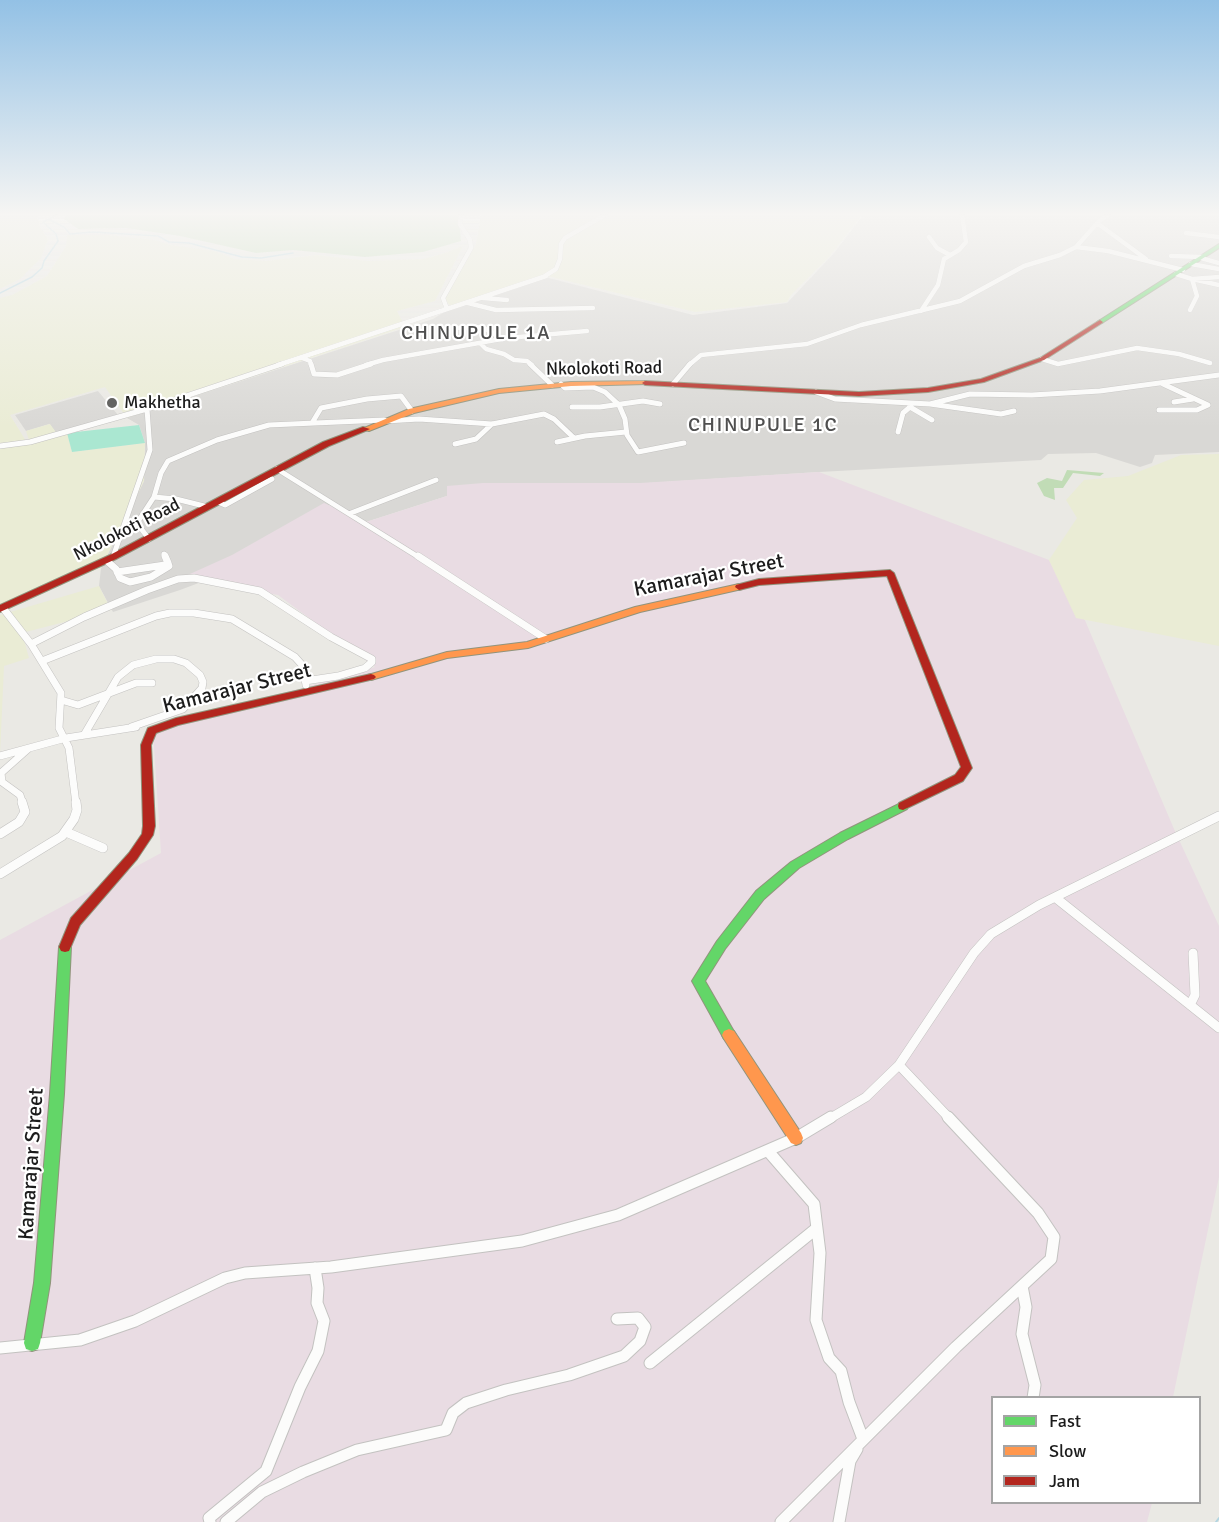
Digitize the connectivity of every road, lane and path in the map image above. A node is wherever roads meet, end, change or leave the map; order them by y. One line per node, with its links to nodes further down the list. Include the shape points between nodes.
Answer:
1 (449, 286): 11 (street, via 442,298)
2 (516, 286): 7 (street)
3 (937, 286): 14 (street)
4 (987, 286): 14 (street, via 960,301)
5 (1154, 286): 21 (street, Nkolokoti Road)
6 (1194, 286): 13 (street, via 1197,296)
7 (482, 298): 8 (street); 9 (street)
8 (507, 300)
9 (468, 303): 11 (street); 12 (street)
10 (593, 308): 12 (street)
11 (447, 309): 20 (street)
12 (495, 310): 15 (street)
13 (1190, 310)
14 (921, 311): 24 (street, via 861,325 807,344 701,355)
15 (502, 315)
16 (457, 328): 18 (street, via 482,327)
17 (587, 331): 18 (street)
18 (503, 339): 19 (street)
19 (481, 344): 20 (street, via 383,360 337,375 314,375 310,361); 26 (street, via 514,360 527,361)
20 (299, 358): 35 (street)
21 (1042, 359): 22 (street, via 1058,364 1137,348); 27 (street, Nkolokoti Road, via 982,381 944,388)
22 (1210, 363)
23 (1219, 375): 25 (street)
24 (673, 384): 26 (street, Nkolokoti Road); 27 (street, Nkolokoti Road)
25 (1163, 384): 28 (street); 31 (street, via 1032,395 966,394)
26 (556, 385): 32 (street, via 598,388); 37 (street, Nkolokoti Road, via 476,395)
27 (816, 392): 33 (street, via 835,399)
28 (1193, 399): 29 (street); 36 (street, via 1208,406 1197,410)
29 (1174, 402)
30 (660, 404): 32 (street, via 643,400)
31 (930, 404): 33 (street); 38 (street, via 1001,414)
32 (620, 405): 34 (street); 43 (street)
33 (910, 405): 39 (street); 44 (street, via 903,413)
34 (572, 407)
35 (147, 409): 49 (street, via 30,442); 57 (street, via 150,450)
36 (1159, 410)
37 (412, 411): 40 (street, Nkolokoti Road); 41 (street, via 402,396 367,399 321,408)
38 (1014, 411)
39 (932, 420)
40 (380, 421): 41 (street); 42 (street, via 419,419); 50 (street, Nkolokoti Road, via 326,444)
41 (312, 423): 52 (street, via 261,426 168,461)
42 (492, 424): 45 (street, via 548,415); 48 (street, via 476,439)
43 (626, 432): 45 (street); 47 (street, via 639,453)
44 (898, 432)
45 (574, 438): 46 (street)
46 (557, 442)
47 (684, 443)
48 (456, 444)
49 (0, 446)
50 (274, 474): 53 (street, Nkolokoti Road); 54 (street)
51 (436, 480): 54 (street)
52 (154, 497): 53 (street, via 193,506); 55 (street, via 138,523)
53 (213, 504): 55 (street, Nkolokoti Road)
54 (351, 513): 61 (street)
55 (149, 538): 57 (street, Nkolokoti Road)
56 (164, 554): 58 (street)
57 (110, 559): 59 (street); 60 (street, Nkolokoti Road)
58 (168, 563): 59 (street); 59 (street, via 168,568 134,582 123,580)
59 (117, 572)
60 (1, 608): 62 (street)
61 (546, 639): 65 (street, Kamarajar Street, via 447,655 379,675); 85 (street, Kamarajar Street, via 639,609 759,582 890,573 967,768 959,778 844,836 777,878 760,895 698,981)
62 (31, 644): 63 (street); 65 (street, via 150,589 194,578 260,591 372,659 365,668)
63 (42, 661): 65 (street, via 156,616 194,613 226,617 251,629 300,661); 67 (street)
64 (152, 683): 66 (street, via 136,683)
65 (306, 686): 69 (street, Kamarajar Street)
66 (107, 693): 67 (street, via 78,705); 68 (street, via 126,670 149,660 180,660 200,675 202,688 183,709); 70 (street)
67 (61, 700): 71 (street, via 59,728)
68 (131, 727): 69 (street); 70 (street)
69 (160, 727): 91 (street, Kamarajar Street, via 152,731 146,745 147,835 75,922 64,952 42,1283)
70 (84, 735): 71 (street)
71 (66, 738): 72 (street); 76 (street, via 77,810)
72 (29, 748): 73 (street); 74 (street)
73 (0, 756)
74 (1, 774): 77 (street, via 2,782 20,795 25,813 19,822)
75 (1219, 816): 80 (street)
76 (66, 832): 78 (street); 79 (street)
77 (0, 834)
78 (103, 848)
79 (0, 874)
80 (1056, 898): 82 (street); 84 (street, via 991,934 974,953)
81 (1193, 953): 82 (street, via 1195,995)
82 (1190, 1005): 83 (street)
83 (1219, 1028)
84 (900, 1065): 85 (street, via 866,1097); 89 (street, via 1038,1213 1054,1237 1051,1259)
85 (796, 1138): 86 (street)
86 (768, 1150): 87 (street, via 814,1204); 88 (street, via 618,1215 566,1230 522,1241 410,1258)
87 (817, 1228): 93 (street); 95 (street, via 820,1253 816,1320 829,1358 841,1371)
88 (315, 1268): 91 (street, via 275,1269 225,1278 103,1333 80,1340); 96 (street, via 317,1303 324,1321 318,1351 266,1471 209,1518)
89 (1023, 1286): 94 (street, via 1026,1307 1022,1334 1035,1385); 95 (street)
90 (617, 1319): 97 (street, via 638,1318 645,1327 640,1341 624,1356 466,1403 453,1413 446,1430 357,1450 303,1472 262,1492)
91 (32, 1343): 92 (street)
92 (0, 1348)
93 (650, 1363)
94 (1033, 1396)
95 (864, 1437): 98 (street); 99 (street, via 850,1461)
96 (210, 1522)
97 (226, 1522)
98 (781, 1522)
99 (839, 1522)

